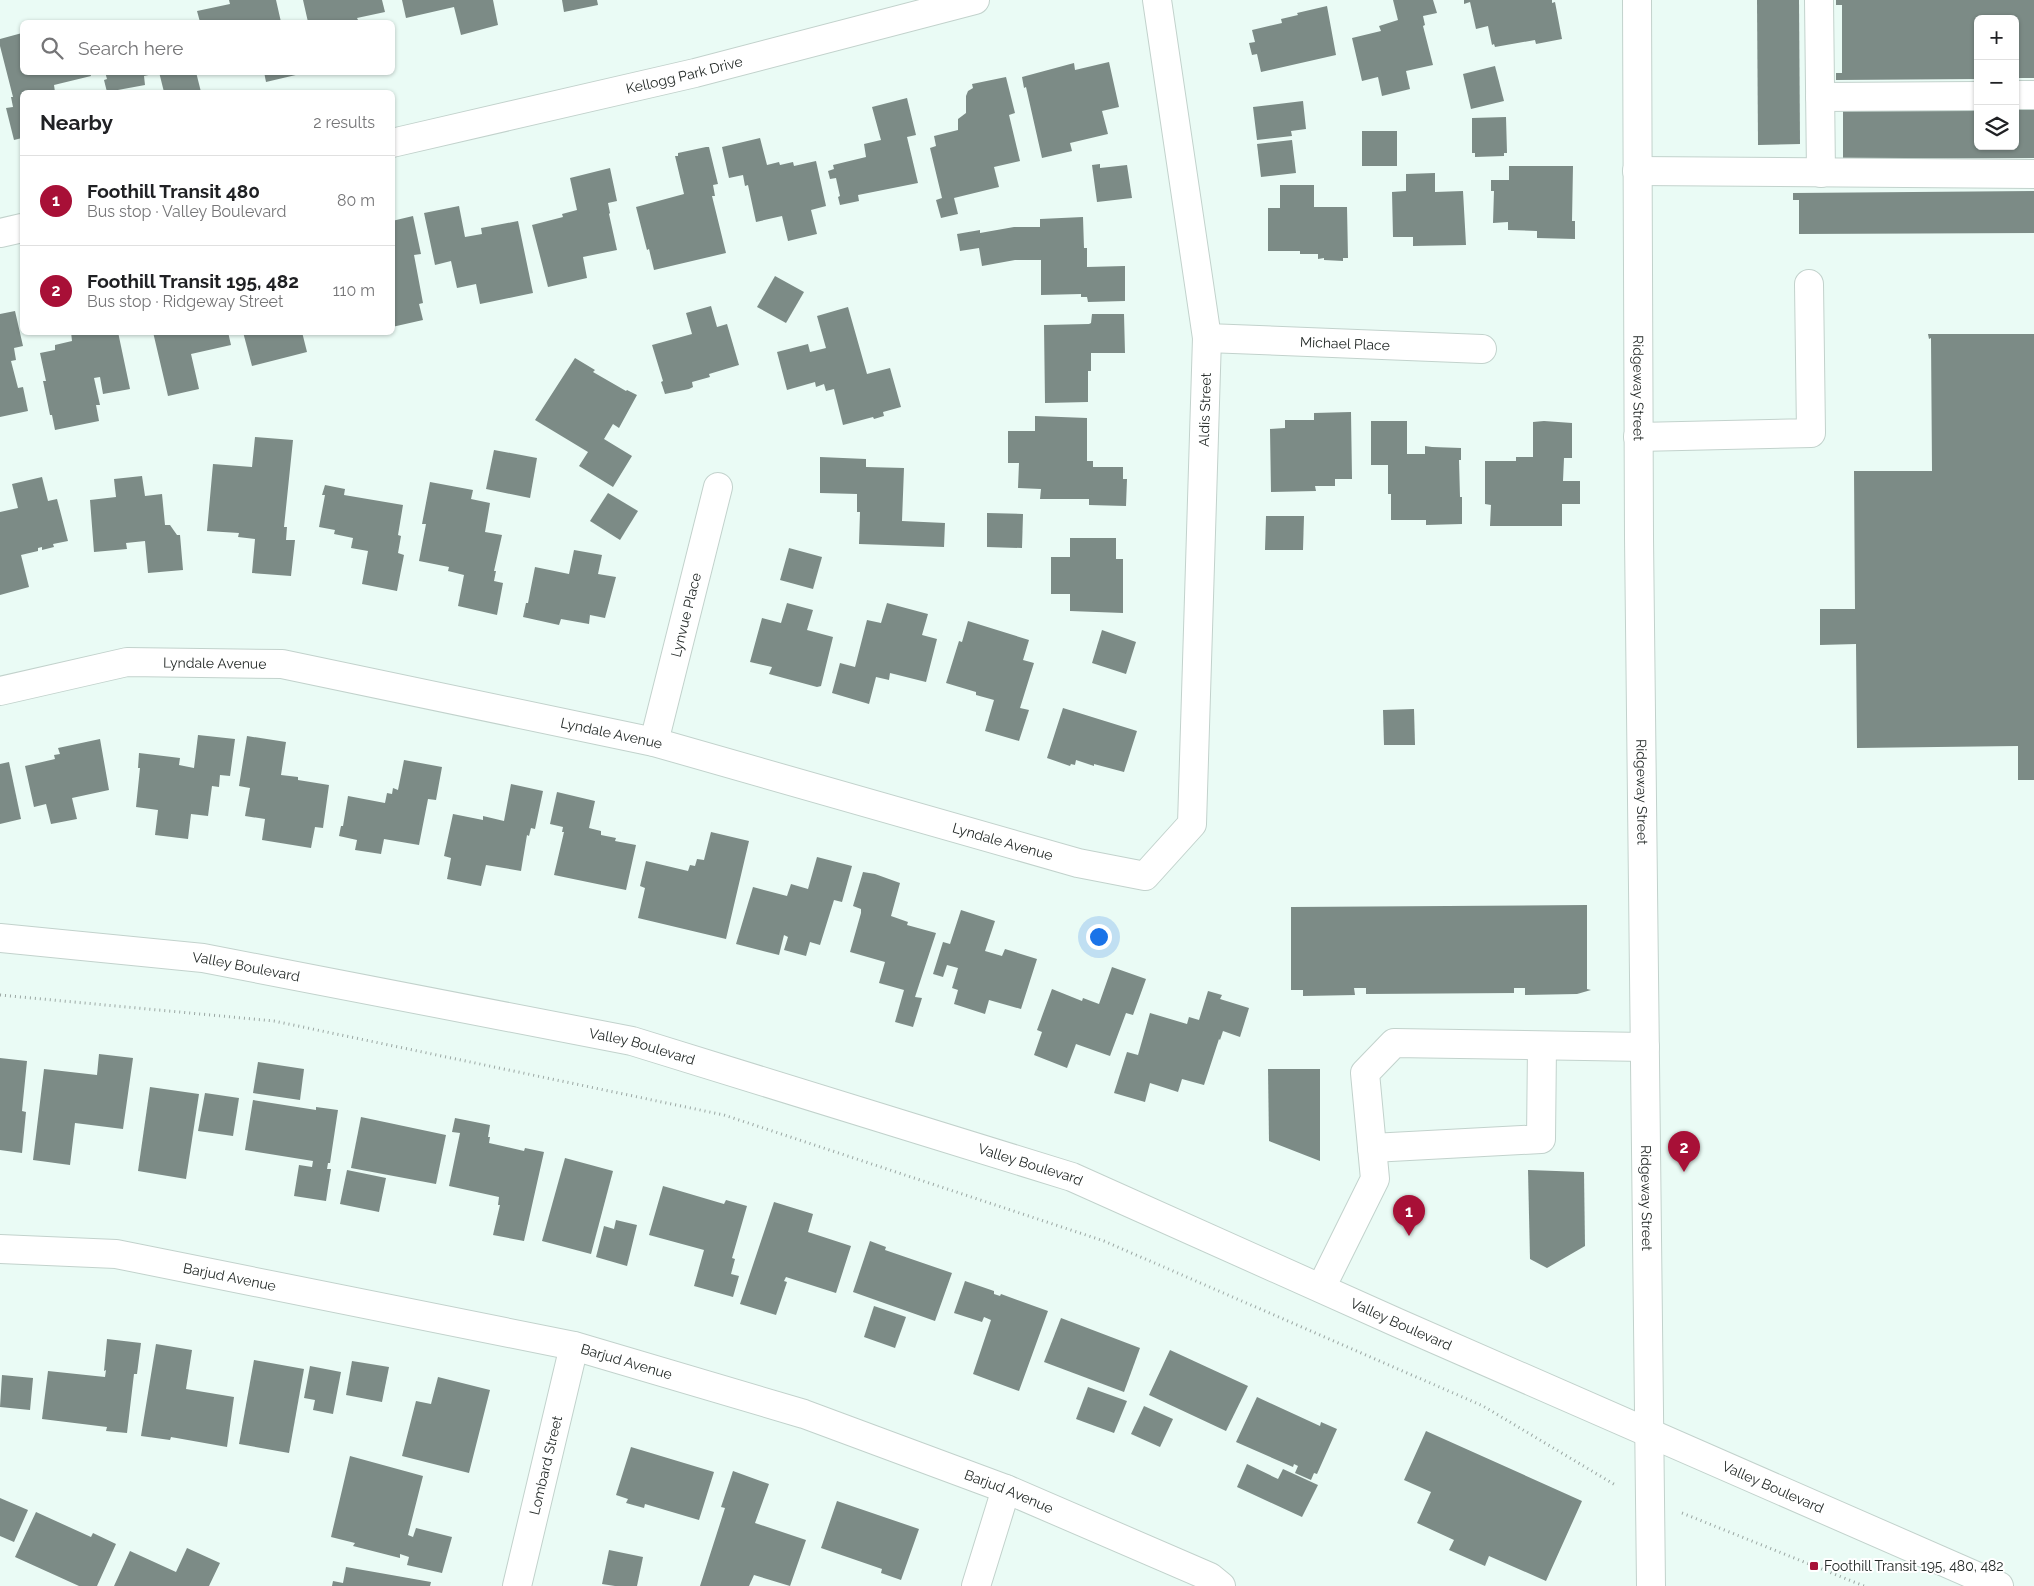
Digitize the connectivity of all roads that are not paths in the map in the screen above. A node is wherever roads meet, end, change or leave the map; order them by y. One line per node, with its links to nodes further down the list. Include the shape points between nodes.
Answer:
1 (975, 0): 9 (street, Kellogg Park Drive, via 695,73)
2 (1157, 0): 16 (street, Aldis Street)
3 (1637, 0): 10 (street, Ridgeway Street)
4 (1819, 0): 8 (street)
5 (2019, 95): 6 (street)
6 (2034, 95)
7 (1974, 96): 8 (street)
8 (1820, 97): 11 (street)
9 (395, 142)
10 (1637, 171): 11 (street); 18 (street, Ridgeway Street)
11 (1821, 173): 12 (street)
12 (2034, 174)
13 (20, 228): 14 (street)
14 (0, 233)
15 (1810, 284): 18 (street, via 1811,433)
16 (1206, 338): 17 (street, Michael Place); 22 (street, Aldis Street)
17 (1482, 349)
18 (1638, 437): 25 (street, Ridgeway Street)
19 (718, 487): 21 (street, Lynvue Place)
20 (0, 691): 21 (street, Lyndale Avenue, via 127,662 282,664)
21 (654, 742): 22 (street, Lyndale Avenue, via 1078,863 1145,876)
22 (1192, 824)
23 (0, 938): 28 (street, Valley Boulevard, via 203,958 632,1041 1072,1177)
24 (1542, 1046): 25 (street); 26 (street, via 1541,1139); 26 (street, via 1394,1043 1365,1073)
25 (1645, 1047): 30 (street, Ridgeway Street)
26 (1372, 1148): 28 (street, via 1374,1179)
27 (0, 1249): 29 (street, Barjud Avenue, via 116,1254)
28 (1321, 1288): 30 (street, Valley Boulevard)
29 (574, 1346): 31 (street, Barjud Avenue, via 804,1414); 32 (street, Lombard Street)
30 (1650, 1433): 35 (street, Ridgeway Street); 36 (street, Valley Boulevard)
31 (1006, 1489): 33 (street); 34 (street, Barjud Avenue, via 1210,1577)
32 (517, 1586)
33 (976, 1586)
34 (1220, 1586)
35 (1651, 1586)
36 (1999, 1586)

